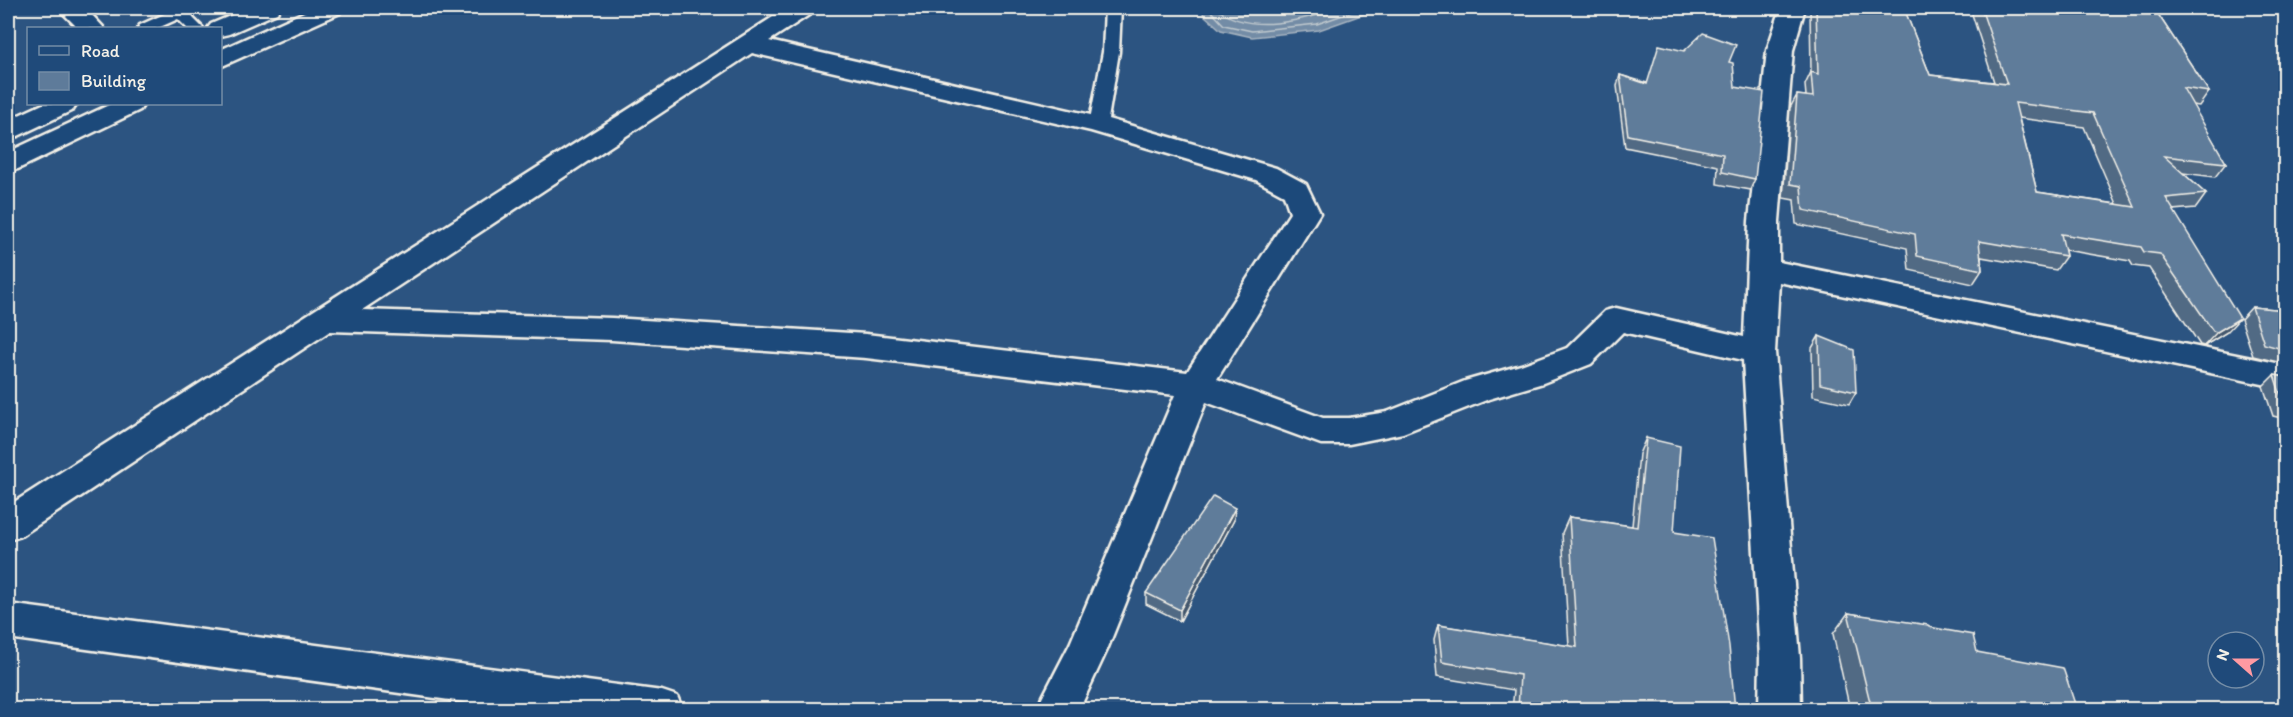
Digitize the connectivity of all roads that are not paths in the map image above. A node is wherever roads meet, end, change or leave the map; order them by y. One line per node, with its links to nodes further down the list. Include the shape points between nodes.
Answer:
1 (268, 8): 9 (main road)
2 (331, 8): 11 (main road)
3 (803, 8): 10 (main road)
4 (1113, 8): 14 (lane, via 1111,52)
5 (1793, 8): 17 (main road, via 1780,50 1764,221)
6 (184, 9): 7 (lane); 8 (lane, via 186,20)
7 (148, 27)
8 (195, 27)
9 (222, 28)
10 (747, 44): 14 (main road); 18 (main road)
11 (222, 59)
12 (62, 105): 15 (main road)
13 (129, 105): 16 (main road)
14 (1098, 125): 21 (main road, via 1266,174 1296,190 1305,213)
15 (8, 130)
16 (8, 163)
17 (1764, 269): 19 (main road); 20 (main road)
18 (322, 320): 21 (main road, via 612,329 866,346); 22 (main road)
19 (1759, 352): 21 (main road, via 1616,319 1579,356 1391,424 1349,431 1322,431); 26 (main road, via 1780,658)
20 (2286, 377)
21 (1196, 385): 25 (main road, via 1087,650)
22 (8, 525)
23 (8, 621): 24 (main road)
24 (662, 710)
25 (1057, 710)
26 (1780, 710)

